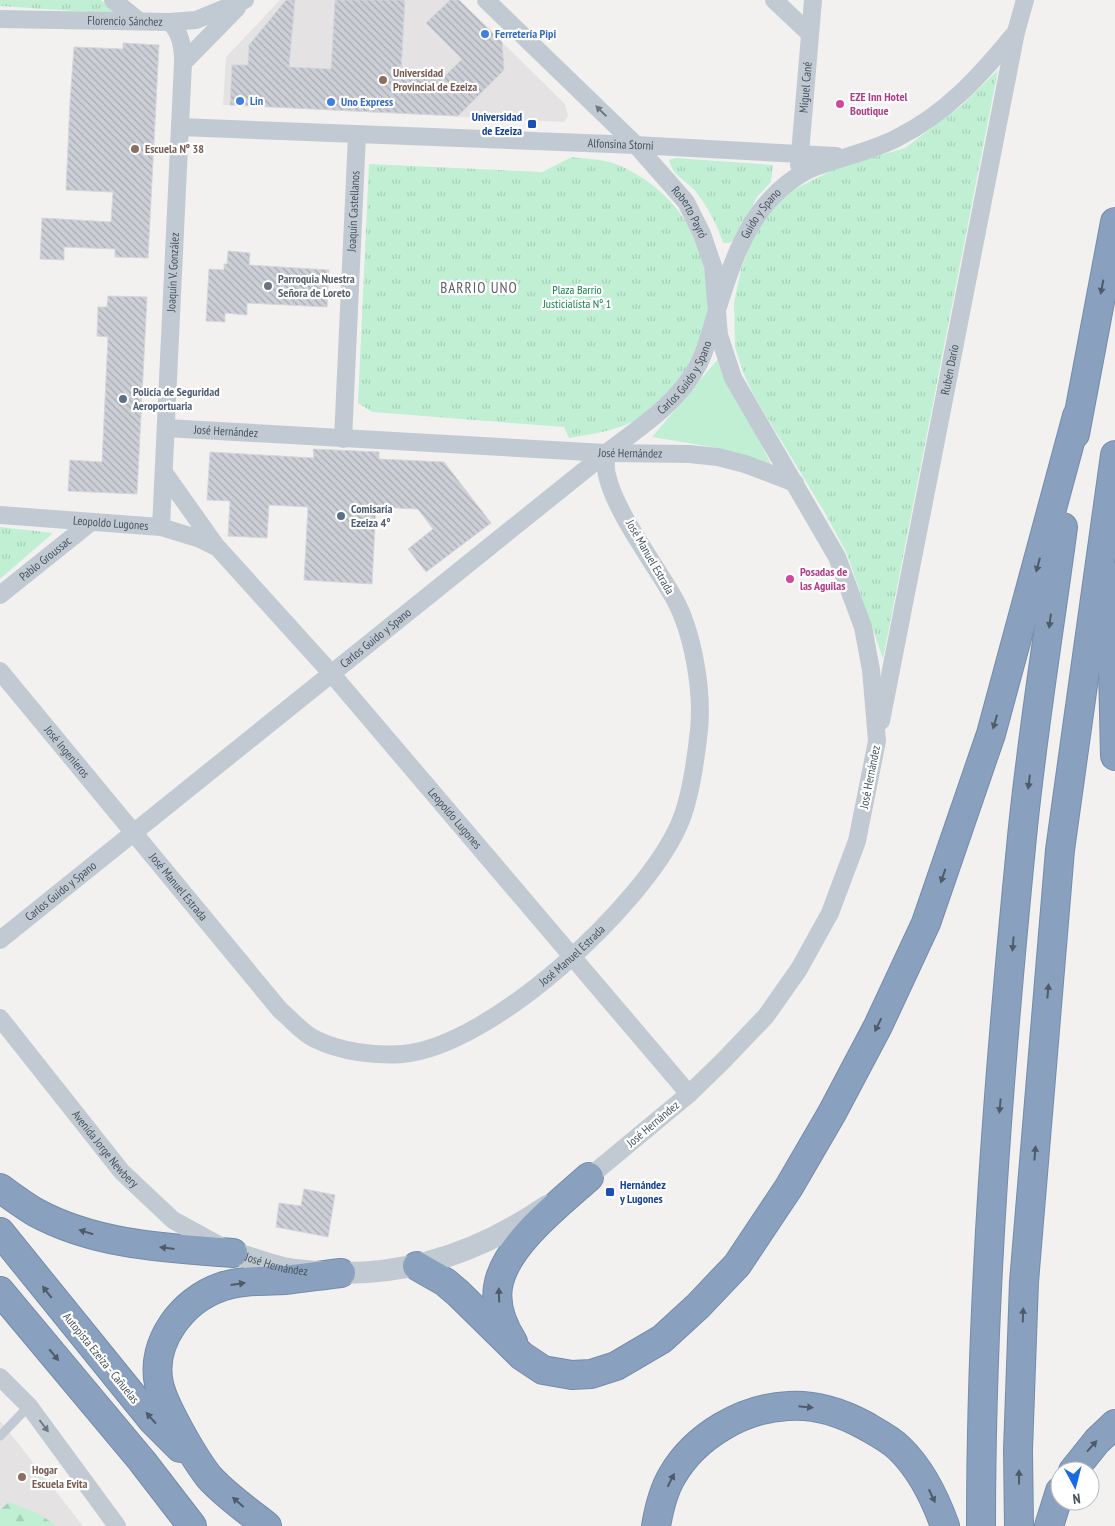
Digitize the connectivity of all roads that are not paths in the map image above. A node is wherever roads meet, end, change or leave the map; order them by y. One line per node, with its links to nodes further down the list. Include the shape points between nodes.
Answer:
1 (113, 0): 8 (street)
2 (245, 0): 9 (street, Florencio Sánchez, via 196,20); 12 (street, Florencio Sánchez)
3 (486, 0): 15 (street, Roberto Payró, one-way to 3)
4 (774, 0): 11 (street)
5 (813, 0): 11 (street, Miguel Cané)
6 (1025, 0): 10 (street, Rubén Darío)
7 (0, 19): 8 (street, Florencio Sánchez)
8 (139, 21): 9 (street, Florencio Sánchez)
9 (170, 22): 12 (street, Joaquín V. González, via 182,40)
10 (1016, 32): 17 (street, Alfonsina Storni, via 977,80 930,119 896,139); 36 (street, Rubén Darío)
11 (810, 34): 16 (street, Miguel Cané)
12 (183, 63): 13 (street, Joaquín V. González)
13 (180, 128): 14 (street, Alfonsina Storni); 22 (street, Joaquín V. González)
14 (356, 135): 15 (street, Alfonsina Storni); 23 (street, Joaquín Castellanos)
15 (636, 145): 16 (street, Alfonsina Storni); 20 (street, Roberto Payró, via 686,202 702,234 713,266)
16 (800, 154): 17 (street, Alfonsina Storni); 18 (street, Miguel Cané)
17 (847, 156): 18 (street, Guido y Spano)
18 (798, 175): 20 (street, Guido y Spano, via 754,218 735,257)
19 (1115, 222): 21 (highway, one-way to 21)
20 (718, 310): 24 (street, Carlos Guido y Spano, via 708,345 696,370 676,396); 27 (street, Roberto Payró, via 719,335 733,378)
21 (1077, 416): 50 (highway, one-way to 50, via 991,734 926,923 878,1026 789,1187 737,1265 662,1339 616,1366 591,1374 572,1375 543,1370); 65 (highway, one-way to 65, via 1020,855 987,1290)
22 (166, 428): 23 (street, José Hernández); 26 (street, Joaquín V. González)
23 (343, 439): 24 (street, José Hernández)
24 (606, 453): 27 (street, José Hernández, via 681,453 718,458 745,464); 35 (street, Carlos Guido y Spano); 40 (street, José Manuel Estrada, via 607,474 615,498 676,601 691,645 699,728 692,775 679,826 655,865 616,915)
25 (1115, 455): 66 (highway, one-way to 25, via 1018,1450 1024,1282 1060,850)
26 (165, 474): 30 (street, Joaquín V. González); 32 (street, Leopoldo Lugones)
27 (794, 484): 36 (street, José Hernández, via 838,557 863,627 871,670)
28 (0, 515): 29 (street, Leopoldo Lugones)
29 (90, 523): 30 (street, Leopoldo Lugones); 33 (street, Pablo Groussac)
30 (161, 527): 32 (street, Leopoldo Lugones)
31 (1115, 539): 37 (highway, via 1112,624)
32 (218, 548): 35 (street, Leopoldo Lugones)
33 (0, 595)
34 (0, 671): 38 (street, José Ingenieros)
35 (331, 673): 38 (street, Carlos Guido y Spano); 40 (street, Leopoldo Lugones)
36 (877, 741): 42 (street, José Hernández, via 857,841 830,913 799,969 766,1016)
37 (1115, 756)
38 (132, 833): 39 (street, Carlos Guido y Spano); 40 (street, José Manuel Estrada, via 280,1010 314,1039 358,1053 404,1054 453,1041 517,1001)
39 (0, 940)
40 (573, 958): 42 (street, Leopoldo Lugones)
41 (0, 1018): 46 (street, Avenida Jorge Newbery, via 122,1172 173,1220)
42 (689, 1094): 43 (street, José Hernández)
43 (589, 1177): 47 (street, José Hernández, via 512,1227 474,1246); 50 (highway, one-way to 43, via 505,1329 499,1310 501,1279 508,1262 533,1227)
44 (0, 1188): 46 (highway, one-way to 44, via 106,1239 35,1212)
45 (0, 1232): 57 (highway, Autopista Ezeiza - Cañuelas, one-way to 45, via 153,1421)
46 (233, 1253): 48 (street, José Hernández, via 293,1270)
47 (417, 1266): 48 (street, José Hernández); 50 (highway, via 458,1293)
48 (342, 1273): 57 (highway, one-way to 48, via 172,1416 158,1383 157,1363 163,1341 175,1319 193,1302 221,1287)
49 (0, 1291): 55 (highway, one-way to 55)
50 (522, 1356)
51 (0, 1376): 52 (street)
52 (29, 1406): 54 (lane); 59 (street, one-way to 59)
53 (1115, 1424): 56 (highway, one-way to 53)
54 (0, 1436)
55 (142, 1461): 60 (highway); 61 (highway)
56 (1081, 1461)
57 (210, 1477): 62 (highway, one-way to 57)
58 (1054, 1511): 67 (highway)
59 (117, 1526)
60 (192, 1526)
61 (207, 1526)
62 (267, 1526)
63 (656, 1526): 64 (highway, one-way to 64, via 671,1477 702,1440 752,1413 788,1406 824,1409 851,1418 899,1448 930,1489)
64 (945, 1526)
65 (981, 1526)
66 (1019, 1526)
67 (1049, 1526)

